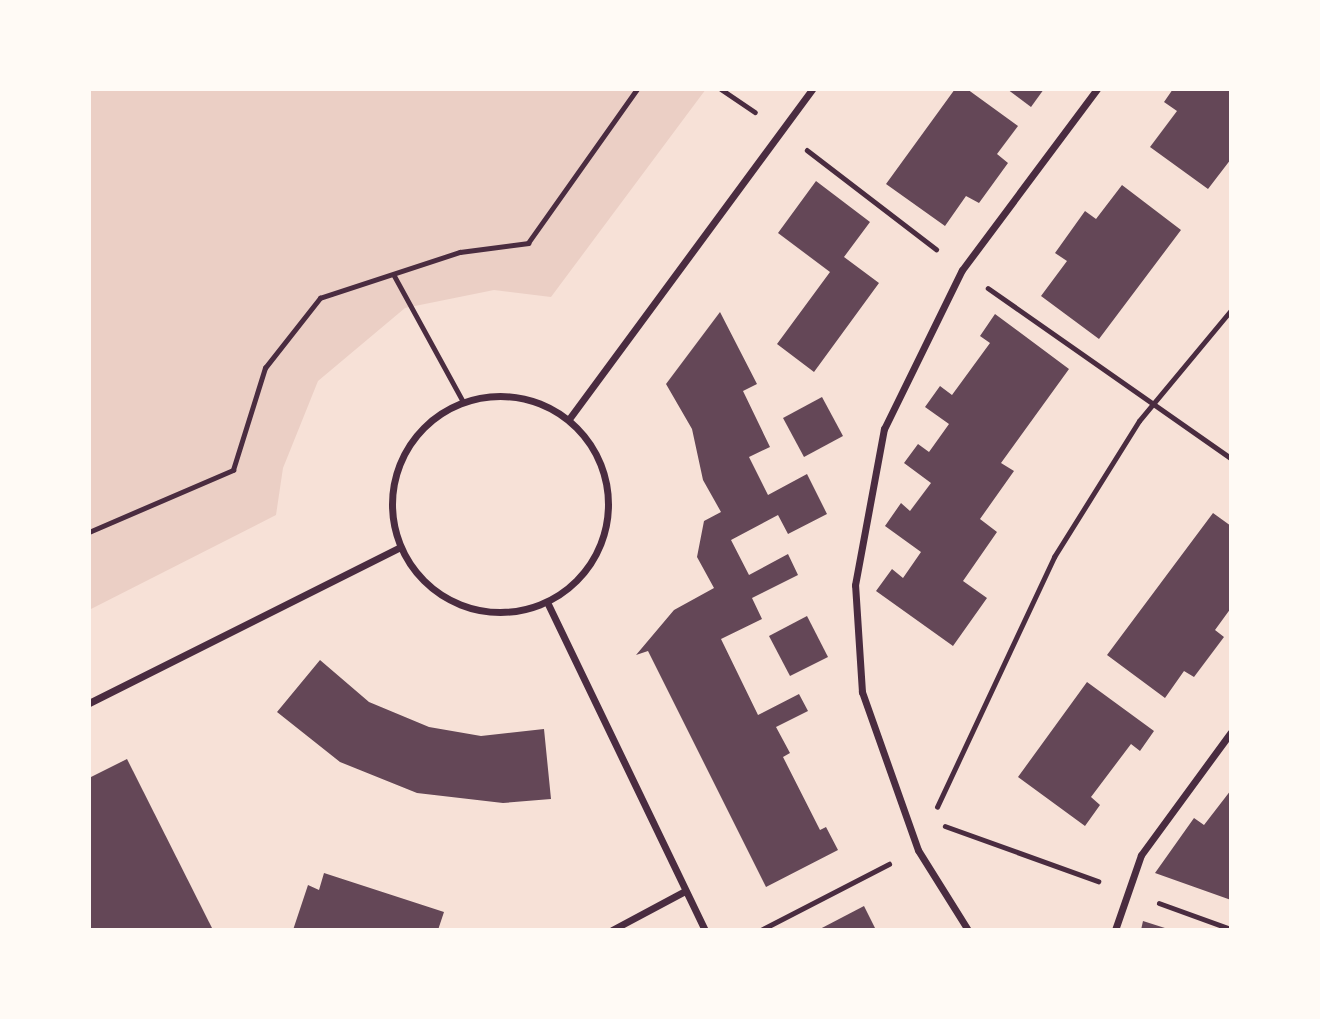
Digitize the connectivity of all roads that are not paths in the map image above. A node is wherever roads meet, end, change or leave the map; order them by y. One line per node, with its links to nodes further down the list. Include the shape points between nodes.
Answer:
1 (812, 89): 3 (street)
2 (1097, 89): 11 (street, via 962,270 884,429 855,585 862,692 918,850)
3 (569, 419): 4 (street, via 537,401 499,395 463,401 431,419 408,445 394,478 392,513); 5 (street, via 593,447 602,469 608,517 598,552 577,581)
4 (400, 547): 5 (street, via 419,576 446,598 478,611 513,612); 6 (street)
5 (547, 602): 8 (street)
6 (89, 703)
7 (1231, 732): 12 (street, via 1141,855)
8 (685, 891): 9 (street); 10 (street)
9 (612, 930)
10 (705, 930)
11 (968, 930)
12 (1115, 930)

